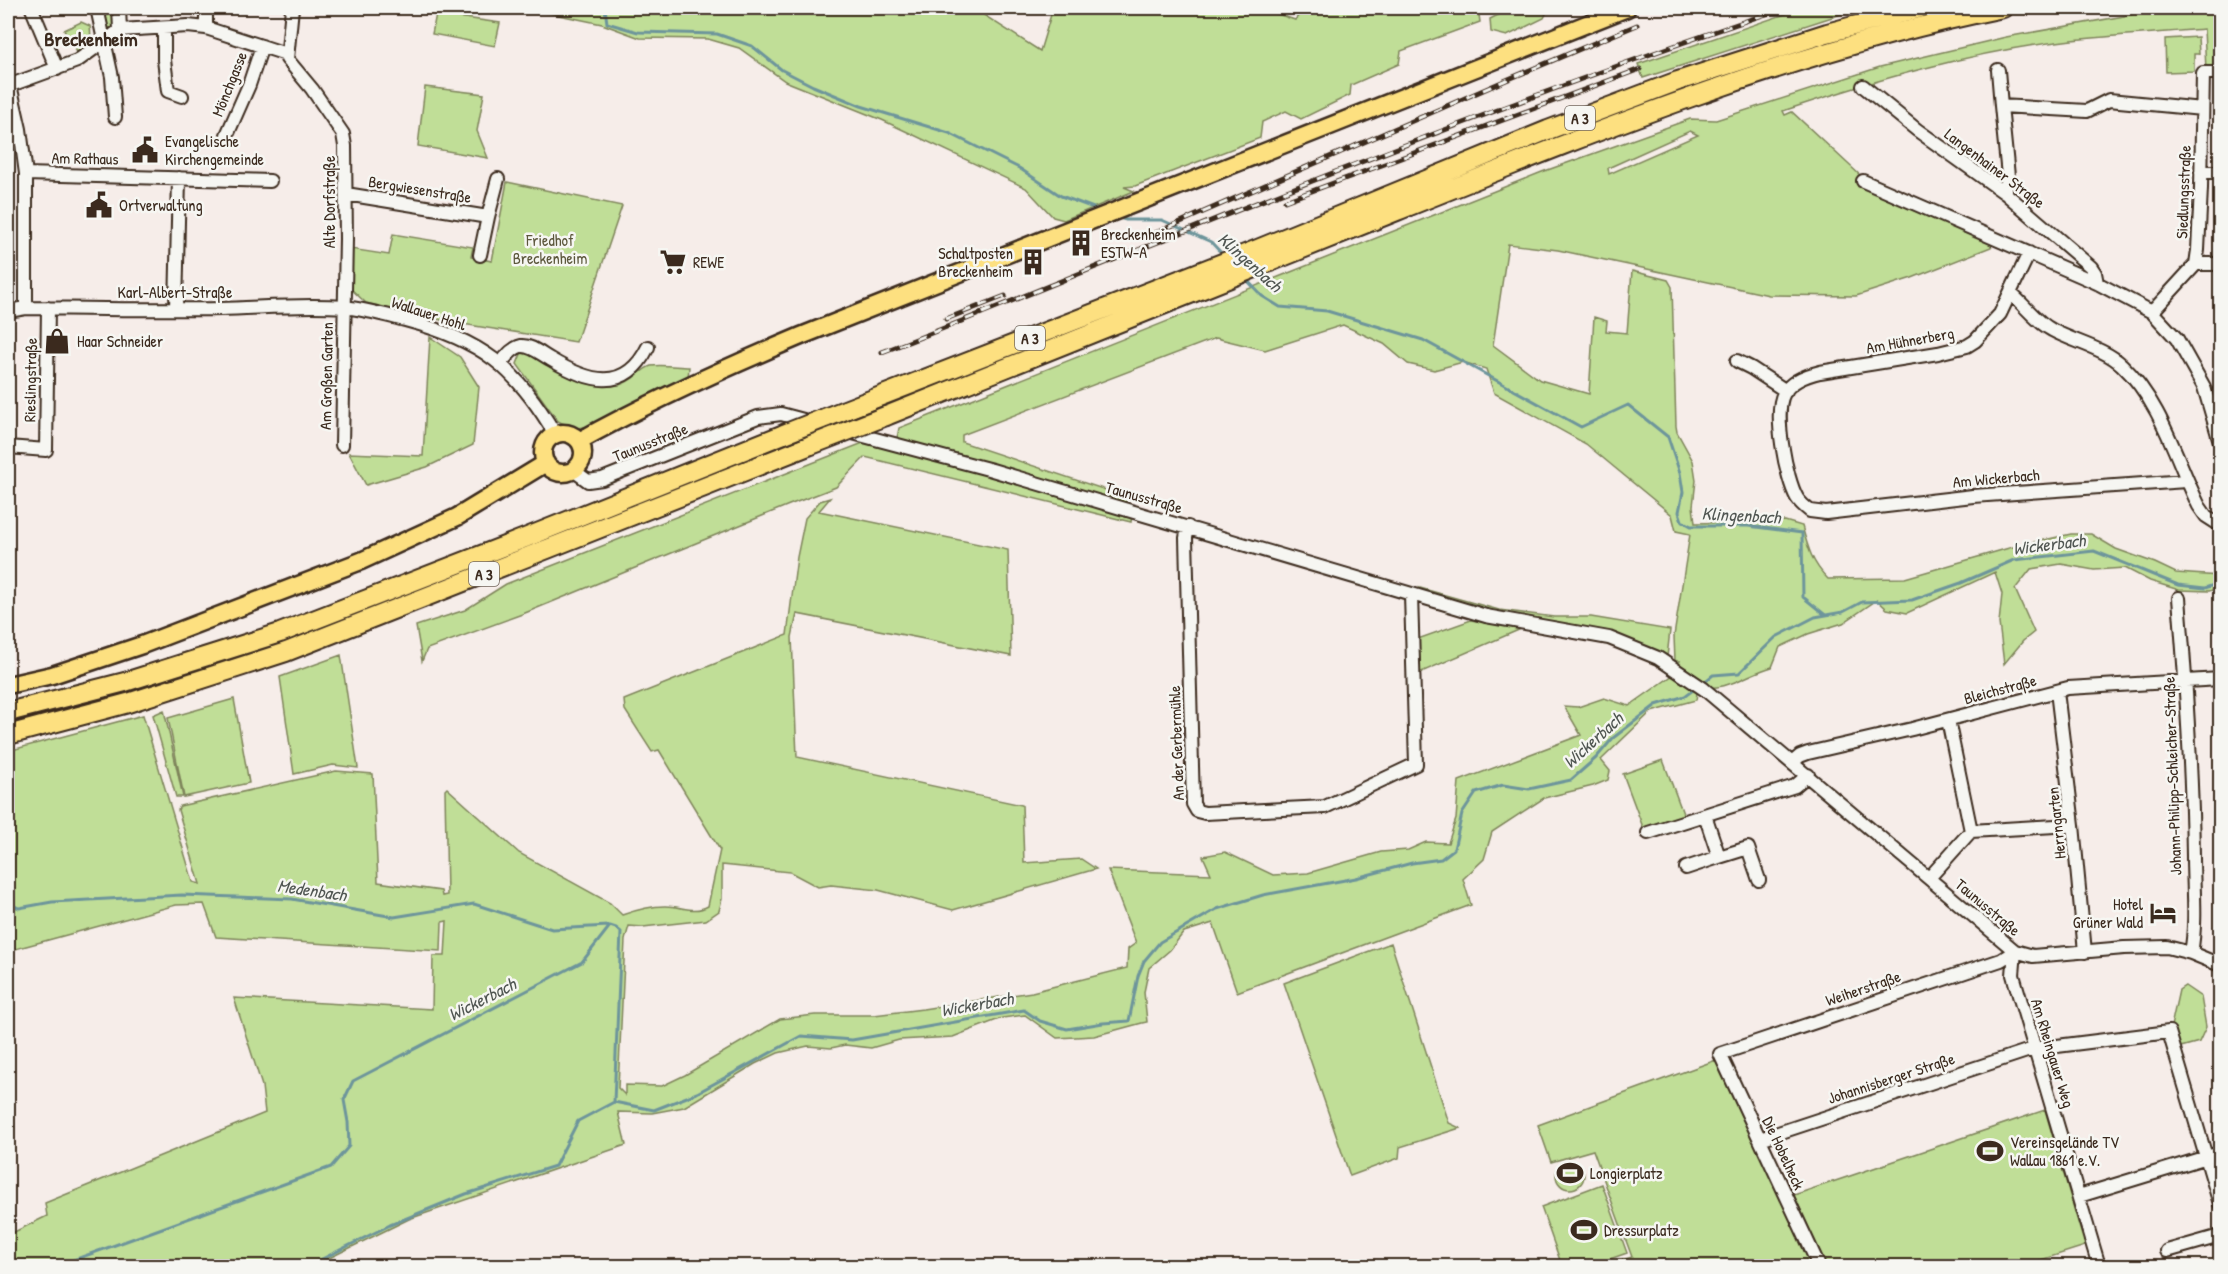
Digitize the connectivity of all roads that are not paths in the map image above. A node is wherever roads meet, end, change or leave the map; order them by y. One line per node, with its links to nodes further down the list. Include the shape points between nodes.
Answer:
1 (97, 8): 12 (street)
2 (119, 8): 11 (street)
3 (206, 8): 10 (street)
4 (292, 8): 14 (street)
5 (1627, 8): 54 (main road, via 718,371)
6 (1920, 8): 37 (highway, A 3, via 1677,81 1548,130)
7 (2003, 8): 37 (highway, A 3, via 1828,53 1682,100)
8 (32, 9): 15 (street)
9 (164, 28): 10 (street); 11 (street); 20 (street, via 168,91)
10 (206, 28): 13 (street)
11 (120, 30): 12 (street)
12 (104, 39): 15 (street, via 77,61); 23 (street)
13 (262, 46): 14 (street); 24 (street, Mönchgasse)
14 (286, 54): 33 (street, Alte Dorfstraße, via 343,134)
15 (57, 69): 18 (street)
16 (1998, 70): 21 (street)
17 (2220, 73): 22 (street, Siedlungsstraße, via 2203,73)
18 (9, 86): 27 (street)
19 (1863, 86): 32 (street, Langenhainer Straße)
20 (182, 96)
21 (2001, 106): 22 (street, via 2087,111 2109,100); 32 (street)
22 (2202, 109): 25 (street, Siedlungsstraße)
23 (115, 117)
24 (227, 135)
25 (2201, 172): 26 (street); 38 (street, Siedlungsstraße)
26 (2220, 172)
27 (26, 174): 28 (street, Am Rathaus); 44 (street)
28 (180, 178): 30 (street, Am Rathaus); 46 (street)
29 (498, 179): 34 (street, Bergwiesenstraße)
30 (270, 181)
31 (1863, 181): 35 (street)
32 (2006, 193): 41 (street, Langenhainer Straße, via 2091,267)
33 (346, 194): 34 (street, Bergwiesenstraße); 43 (street, Alte Dorfstraße)
34 (488, 217): 36 (street, Bergwiesenstraße)
35 (2029, 253): 41 (street); 42 (street, Am Hühnerberg)
36 (480, 255)
37 (1248, 262): 40 (highway, A 3)
38 (2196, 264): 39 (street); 48 (street)
39 (2220, 264)
40 (1220, 273): 69 (highway, A 3, bridge, via 845,410 280,633 150,675); 71 (highway, A 3, bridge, via 886,416 286,652 155,695)
41 (2097, 284): 48 (street)
42 (2011, 294): 52 (street, Am Hühnerberg, via 2000,314 1967,346 1810,374); 60 (street, via 2050,329 2123,366 2157,413)
43 (344, 307): 46 (street, Karl-Albert-Straße); 51 (street, Wallauer Hohl, via 440,330 473,345); 56 (street, Am Großen Garten)
44 (26, 308): 45 (street, Karl-Albert-Straße); 47 (street, Karl-Albert-Straße)
45 (48, 308): 46 (street, Karl-Albert-Straße); 57 (street, Rieslingstraße, via 46,450)
46 (176, 309)
47 (8, 311)
48 (2152, 312): 55 (street, via 2176,339 2204,387)
49 (648, 346): 51 (street, via 635,368 616,379 606,380 561,366 527,346 517,347)
50 (1737, 361): 52 (street)
51 (500, 364): 53 (street, via 531,396)
52 (1786, 391): 60 (street, Am Wickerbach, via 1780,401 1779,420 1790,483 1796,497 1810,511 1826,513 1973,496)
53 (555, 434): 54 (main road, via 568,433); 58 (main road, via 543,450)
54 (579, 441): 59 (main road, via 582,460)
55 (2220, 442)
56 (342, 445)
57 (8, 447)
58 (546, 463): 59 (main road, via 558,472); 67 (main road, via 456,517 303,584 142,645)
59 (573, 470): 62 (street, Taunusstraße, via 588,481 602,479 758,417 781,414)
60 (2186, 481): 61 (street, via 2206,516)
61 (2220, 525)
62 (1188, 527): 63 (street, Taunusstraße); 63 (street, An der Gerbermühle, via 1192,781 1197,811 1325,807 1416,764)
63 (1412, 595): 72 (street, Taunusstraße, via 1486,616 1609,638 1658,658 1694,681)
64 (2179, 598): 66 (street, Johann-Philipp-Schleicher-Straße)
65 (2220, 679): 66 (street, Bleichstraße)
66 (2186, 682): 68 (street, Bleichstraße); 84 (street, Johann-Philipp-Schleicher-Straße, via 2193,836)
67 (8, 686)
68 (2056, 691): 70 (street, Bleichstraße); 75 (street, Herrngarten)
69 (8, 712)
70 (1948, 720): 72 (street, Bleichstraße, via 1808,753); 76 (street)
71 (8, 735)
72 (1794, 762): 73 (street, Taunusstraße)
73 (1808, 775): 74 (street, via 1795,786); 80 (street, Taunusstraße)
74 (1706, 815): 77 (street); 78 (street)
75 (2073, 825): 76 (street); 83 (street, Herrngarten)
76 (1971, 831): 80 (street)
77 (1648, 833)
78 (1719, 857): 79 (street); 81 (street, via 1748,848)
79 (1686, 868)
80 (1929, 878): 82 (street, Taunusstraße)
81 (1759, 880)
82 (2015, 951): 83 (street, Taunusstraße, via 2033,956); 86 (street, Am Rheingauer Weg, via 2012,970); 87 (street, Weiherstraße, via 2001,960)
83 (2085, 952): 84 (street, Taunusstraße, via 2167,947)
84 (2192, 953): 85 (street, Taunusstraße)
85 (2220, 965)
86 (2033, 1049): 88 (street, Johannisberger Straße); 90 (street, Johannisberger Straße, via 2169,1032); 91 (street, Am Rheingauer Weg)
87 (1720, 1054): 88 (street, Die Hobelheck)
88 (1760, 1139): 95 (street, Die Hobelheck)
89 (2220, 1153): 90 (street)
90 (2207, 1158): 91 (street); 92 (street)
91 (2079, 1196): 96 (street, Am Rheingauer Weg)
92 (2220, 1204)
93 (2220, 1236): 94 (street)
94 (2167, 1251)
95 (1819, 1266)
96 (2099, 1266)

